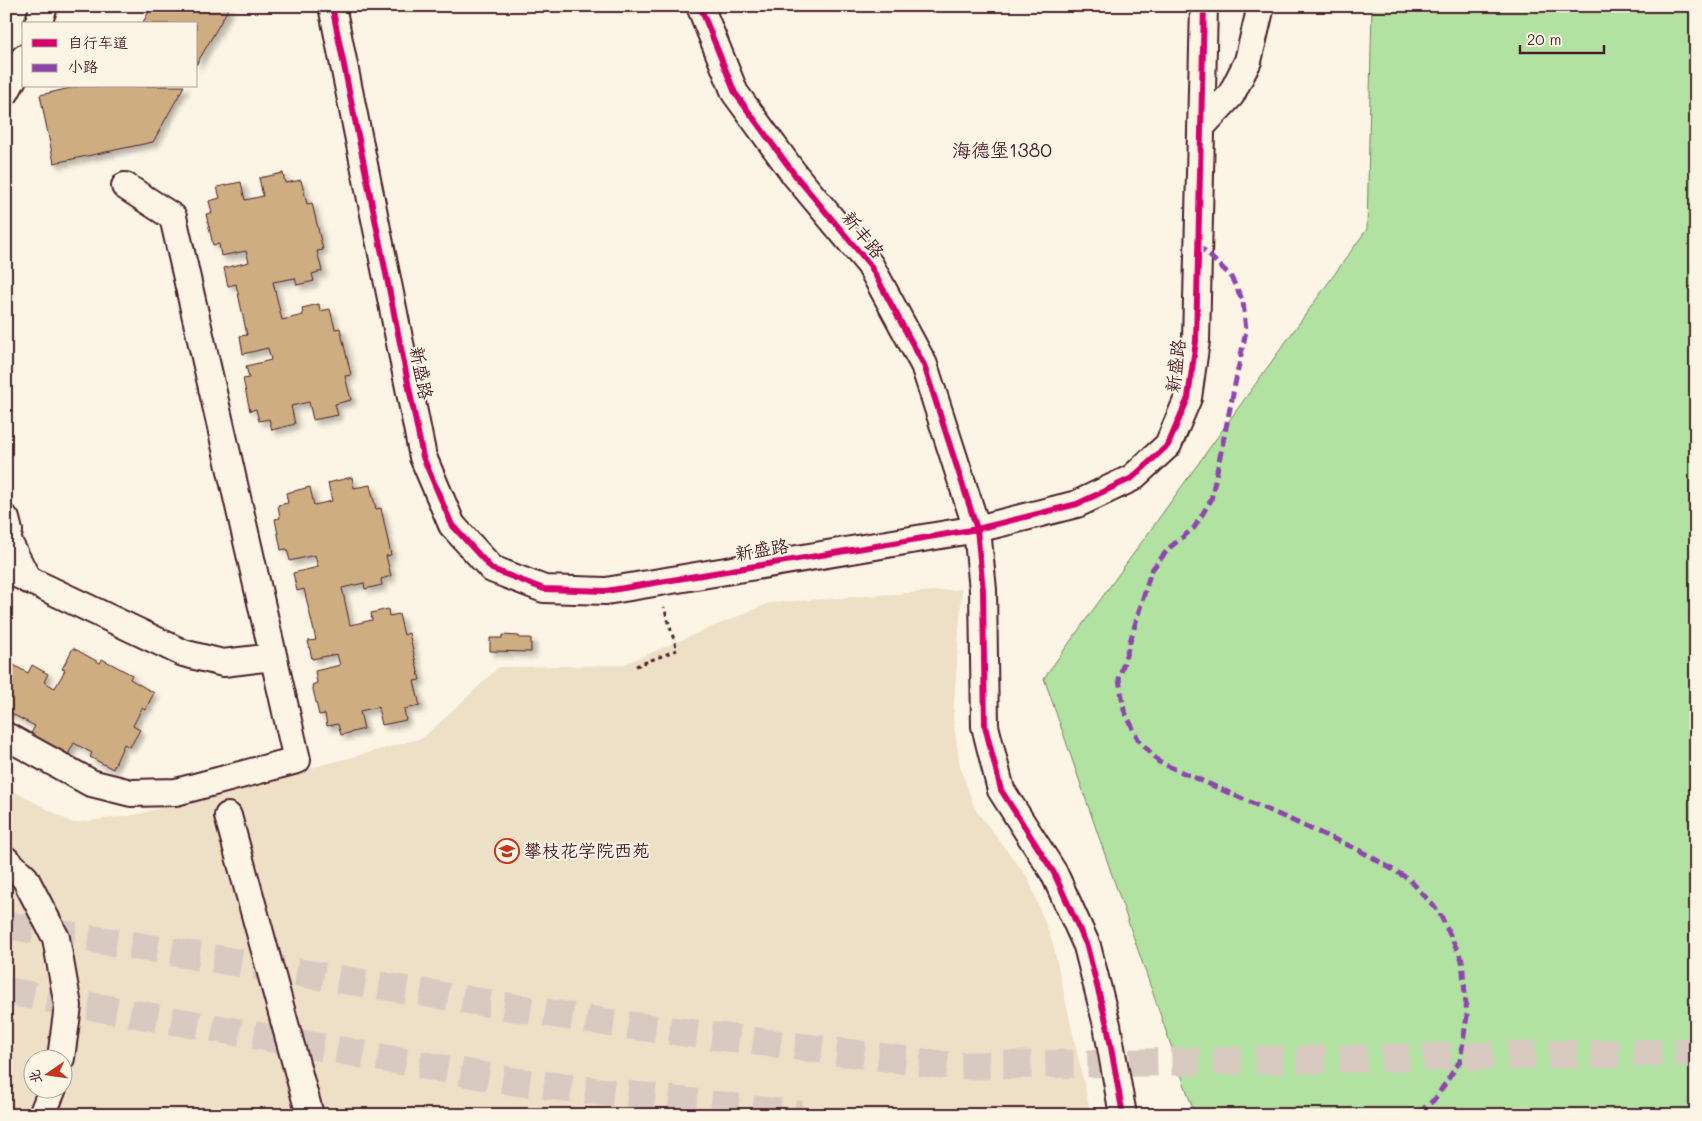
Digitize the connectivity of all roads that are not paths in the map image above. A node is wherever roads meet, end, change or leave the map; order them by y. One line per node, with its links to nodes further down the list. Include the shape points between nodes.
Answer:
1 (44, 6): 6 (street)
2 (332, 6): 12 (street, 新盛路, via 423,457 452,525 492,569 544,589 606,591)
3 (700, 6): 12 (street, 新丰路, via 735,93 795,176 870,265 924,365)
4 (1204, 6): 9 (street, 新盛路)
5 (1261, 6): 9 (street, via 1248,62 1231,95)
6 (39, 22)
7 (22, 62): 8 (street)
8 (6, 92)
9 (1201, 127): 12 (street, 新盛路, via 1196,341 1188,398 1168,445 1132,478 1077,504)
10 (125, 186): 14 (street, via 173,217)
11 (6, 519): 13 (street, via 7,539)
12 (978, 529): 22 (street, 新丰路, via 983,590 986,726 1001,790 1054,873 1088,946 1107,1025)
13 (17, 575): 14 (street, via 183,653 223,663)
14 (273, 657): 15 (street, via 297,760 176,792 131,793 91,783)
15 (6, 736)
16 (228, 816): 21 (street)
17 (6, 860): 18 (street, via 24,878 56,938 68,1006)
18 (62, 1048)
19 (49, 1098): 20 (street)
20 (42, 1115)
21 (310, 1115)
22 (1123, 1115)

